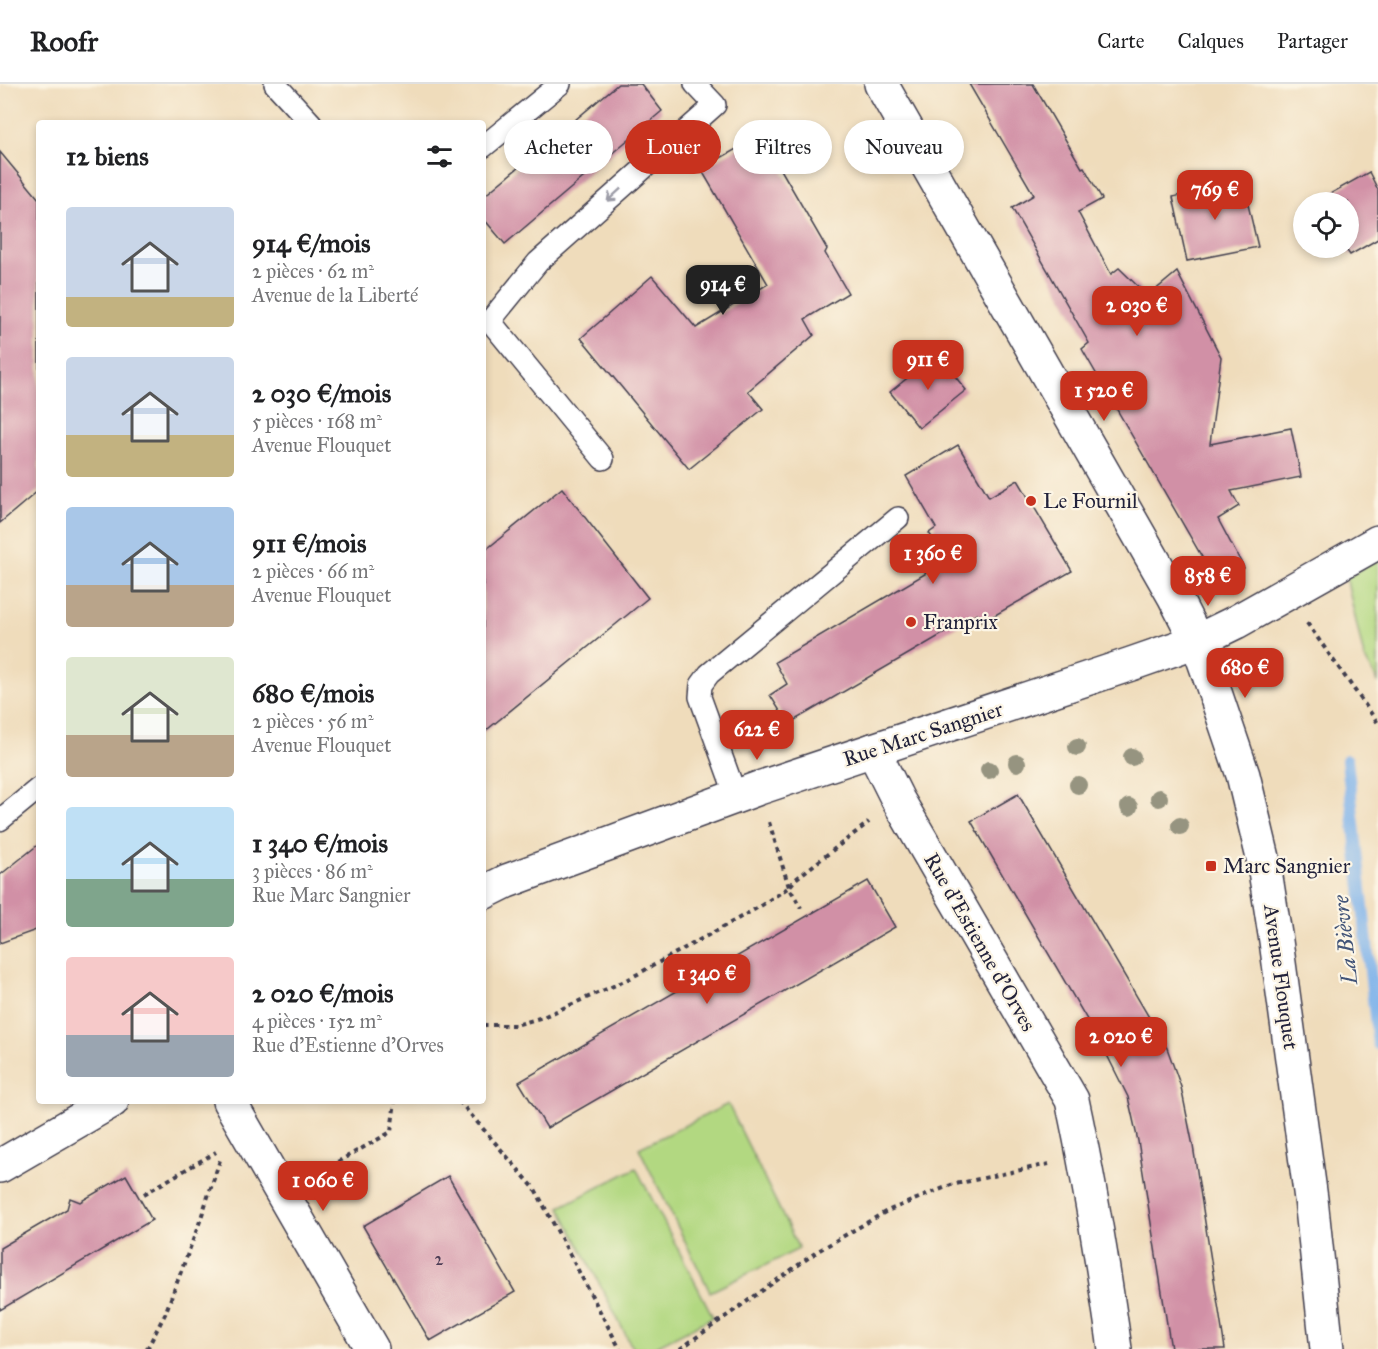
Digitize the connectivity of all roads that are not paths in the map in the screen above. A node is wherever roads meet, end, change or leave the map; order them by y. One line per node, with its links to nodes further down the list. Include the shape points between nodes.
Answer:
1 (275, 84): 5 (lane)
2 (560, 84): 6 (lane)
3 (695, 84): 7 (lane, one-way to 7, via 715,105 538,262)
4 (881, 84): 12 (street, Avenue Flouquet)
5 (308, 120)
6 (486, 145)
7 (486, 322)
8 (486, 324): 9 (lane)
9 (603, 459)
10 (898, 518): 15 (lane, via 709,674 701,685 700,697)
11 (1378, 542): 12 (street, Rue Marc Sangnier)
12 (1197, 641): 13 (street, Rue Marc Sangnier); 23 (street, Avenue Flouquet, via 1243,775 1263,858 1308,1175)
13 (873, 750): 15 (street, Rue Marc Sangnier); 22 (street, Rue d'Estienne d'Orves, via 1072,1100 1100,1239)
14 (36, 790): 16 (lane)
15 (748, 792): 17 (street, Rue Marc Sangnier)
16 (0, 820)
17 (486, 892)
18 (107, 1104): 20 (street)
19 (232, 1107): 21 (street)
20 (0, 1166)
21 (372, 1349)
22 (1116, 1349)
23 (1327, 1349)

